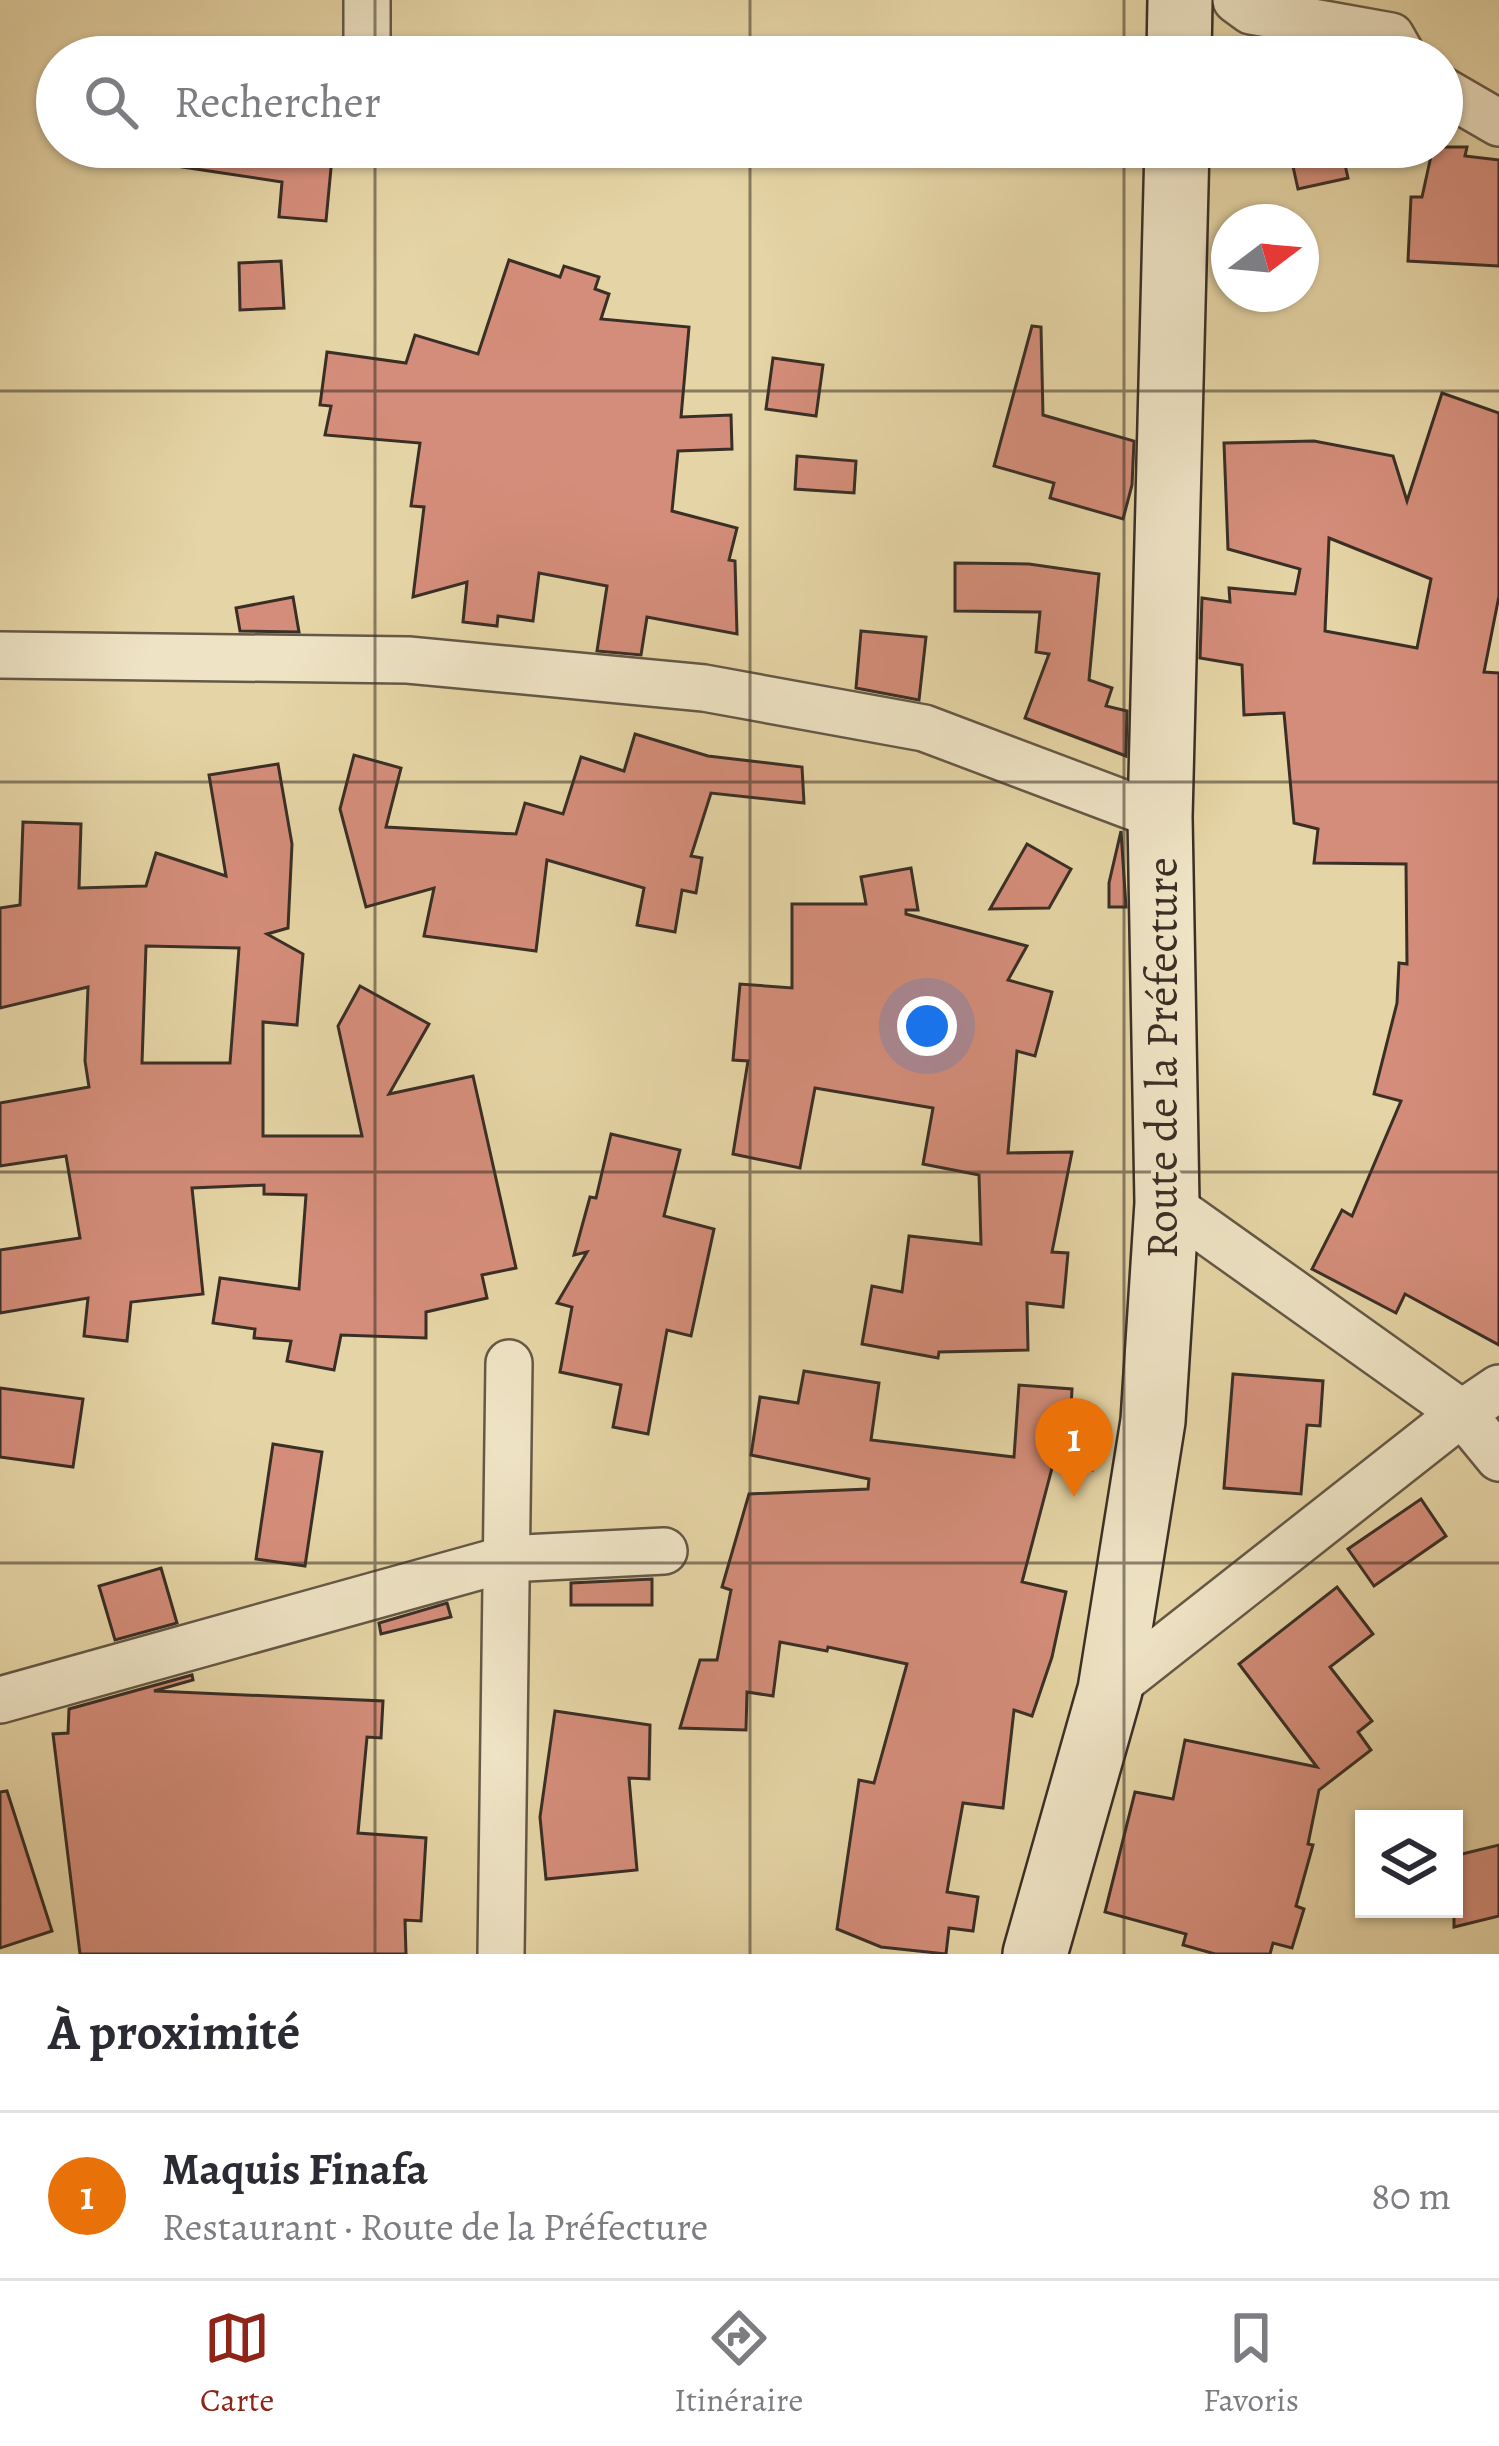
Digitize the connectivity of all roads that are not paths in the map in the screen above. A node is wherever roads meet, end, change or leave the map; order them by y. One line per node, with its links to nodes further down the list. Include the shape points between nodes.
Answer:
1 (367, 0): 4 (street)
2 (1180, 0): 5 (street)
3 (1236, 0): 6 (street, via 1251,11)
4 (367, 36)
5 (1179, 36)
6 (1391, 36)
7 (1463, 102): 8 (street)
8 (1499, 123)
9 (1176, 168): 11 (street, Route de la Préfecture)
10 (0, 656): 11 (street, via 407,660 704,688 924,728)
11 (1160, 817): 12 (street, Route de la Préfecture)
12 (1167, 1203): 14 (street); 18 (street, Route de la Préfecture, via 1153,1421)
13 (509, 1363): 17 (street)
14 (1481, 1401): 15 (street); 18 (street)
15 (1499, 1458)
16 (664, 1551): 17 (street)
17 (506, 1559): 19 (street); 20 (street)
18 (1110, 1690): 21 (street, Route de la Préfecture)
19 (0, 1700)
20 (501, 1954)
21 (1035, 1954)

